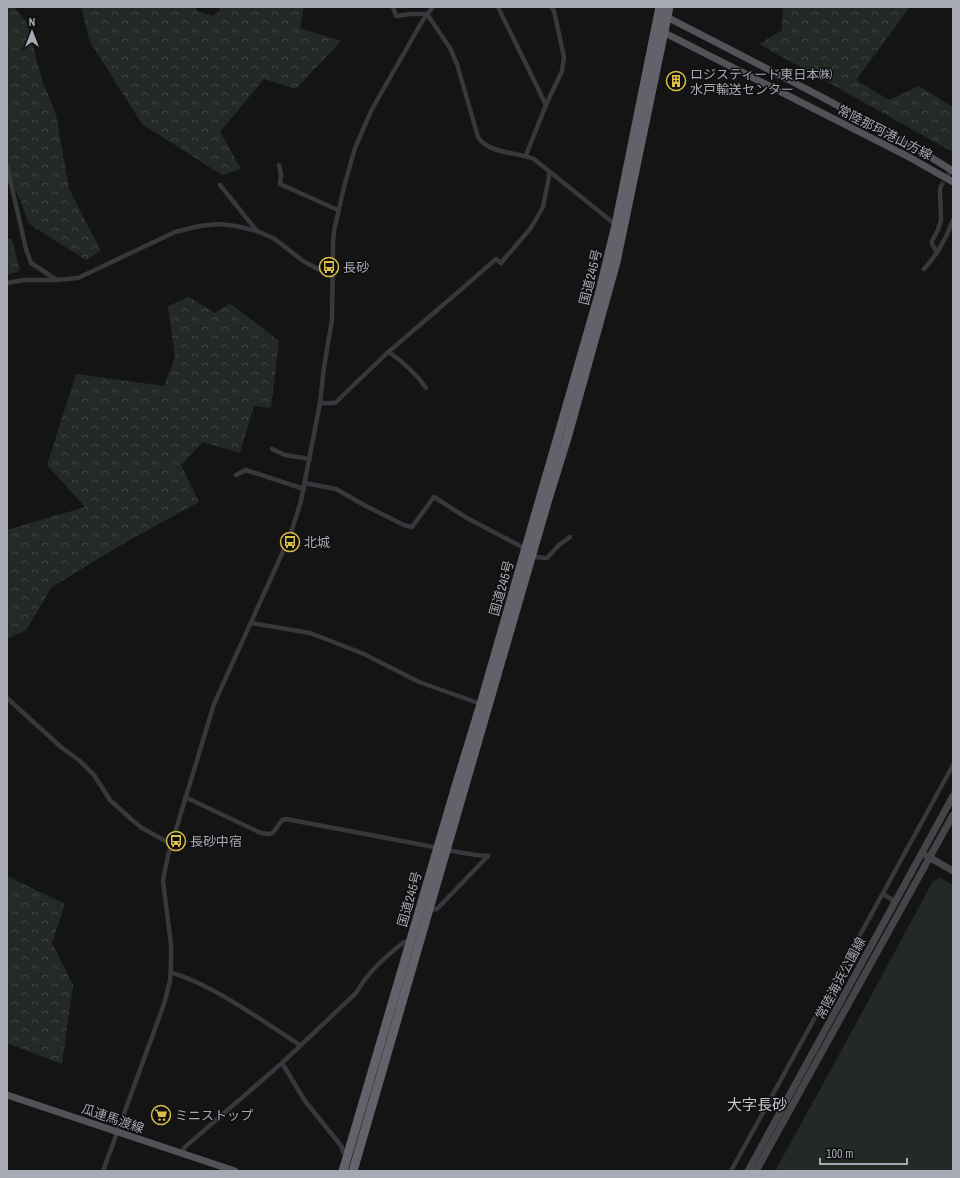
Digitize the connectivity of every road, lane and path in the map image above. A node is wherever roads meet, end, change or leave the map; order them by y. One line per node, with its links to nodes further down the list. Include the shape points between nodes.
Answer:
1 (393, 7): 7 (street, via 396,16)
2 (433, 7): 7 (street)
3 (498, 7): 11 (street)
4 (551, 7): 11 (street, via 564,56 562,71)
5 (669, 7): 8 (highway, 国道245号)
6 (659, 10): 8 (main road, 常陸那珂港山方線); 9 (highway, 国道245号)
7 (427, 14): 12 (street, via 450,48 457,64 478,137 485,145 500,151); 20 (street, via 362,131)
8 (668, 17): 10 (highway, 国道245号); 15 (main road, 常陸那珂港山方線, via 818,95)
9 (656, 28): 10 (main road, 常陸那珂港山方線); 22 (highway, 国道245号)
10 (665, 33): 17 (main road, 常陸那珂港山方線); 22 (highway, 国道245号)
11 (546, 105): 12 (street)
12 (526, 156): 16 (street)
13 (279, 165): 20 (street, via 280,184)
14 (7, 166): 27 (street, via 31,263)
15 (953, 171)
16 (549, 172): 22 (street); 29 (street, via 543,207 530,229 502,263 496,259)
17 (953, 182)
18 (220, 185): 23 (street)
19 (941, 186): 24 (street, via 941,220 932,241)
20 (338, 210): 26 (street, via 333,243)
21 (953, 220): 24 (street)
22 (620, 226): 38 (highway, 国道245号)
23 (257, 231): 26 (street, via 275,239 303,261); 27 (street, via 236,226 199,226 175,232 78,278)
24 (937, 253): 25 (street)
25 (924, 269)
26 (333, 277): 31 (street, via 332,320)
27 (57, 280): 28 (street)
28 (7, 283)
29 (389, 352): 30 (street, via 418,377); 31 (street, via 335,403)
30 (426, 388)
31 (320, 403): 33 (street)
32 (272, 449): 33 (street, via 285,455)
33 (310, 459): 35 (street)
34 (236, 474): 36 (street, via 246,470)
35 (305, 483): 36 (street); 38 (street, via 336,489 412,527 434,497)
36 (304, 488): 39 (street, via 290,536)
37 (570, 537): 38 (street, via 547,558 536,557)
38 (529, 552): 41 (highway, 国道245号); 48 (highway, 国道245号)
39 (251, 623): 41 (street, via 310,634 331,641 364,654 419,682); 44 (street, via 214,704)
40 (7, 698): 46 (street, via 94,775 110,800 131,819)
41 (481, 704): 47 (highway, 国道245号)
42 (953, 765): 52 (street)
43 (953, 796): 49 (main road, 常陸海浜公園線)
44 (185, 797): 46 (street); 47 (street, via 261,833 273,833 282,820 286,819)
45 (953, 815): 50 (main road, 常陸海浜公園線)
46 (171, 844): 56 (street, via 163,880 171,945)
47 (438, 848): 48 (street); 55 (highway, 国道245号)
48 (447, 850): 54 (highway, 国道245号); 54 (street, via 488,856 437,909)
49 (921, 853): 50 (main road); 53 (main road, 常陸海浜公園線)
50 (930, 858): 51 (main road); 69 (main road, 常陸海浜公園線)
51 (953, 870)
52 (882, 894): 53 (street); 67 (street)
53 (894, 901): 68 (main road, 常陸海浜公園線)
54 (429, 910): 66 (highway, 国道245号)
55 (410, 942): 57 (street, via 404,942 381,960 356,993); 65 (highway, 国道245号)
56 (171, 973): 57 (street, via 199,983 242,1006); 60 (street, via 164,1004)
57 (300, 1045): 58 (street)
58 (282, 1063): 61 (street); 62 (street)
59 (7, 1095): 60 (main road, 瓜連馬渡線)
60 (118, 1132): 62 (main road, 瓜連馬渡線); 63 (street)
61 (343, 1152)
62 (181, 1153): 64 (main road, 瓜連馬渡線)
63 (104, 1171)
64 (235, 1171)
65 (343, 1171)
66 (353, 1171)
67 (731, 1171)
68 (748, 1171)
69 (756, 1171)

